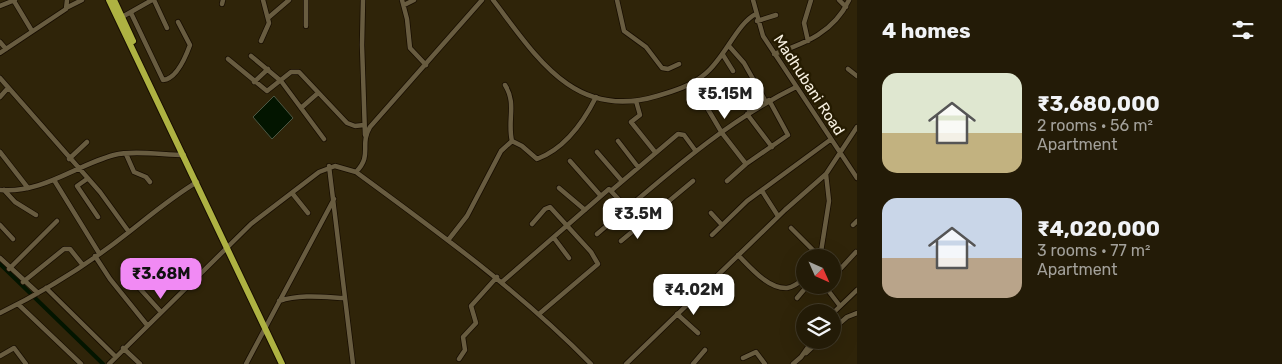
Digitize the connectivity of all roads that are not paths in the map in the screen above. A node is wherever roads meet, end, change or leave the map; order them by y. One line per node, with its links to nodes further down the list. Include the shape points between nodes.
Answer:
1 (15, 0): 20 (street); 32 (street)
2 (66, 0): 22 (street)
3 (82, 0): 22 (street)
4 (109, 0): 80 (highway)
5 (114, 0): 26 (highway)
6 (153, 0): 23 (street); 31 (street)
7 (263, 0): 27 (street)
8 (289, 0): 27 (street)
9 (306, 0): 30 (street)
10 (363, 0): 64 (street)
11 (414, 0): 19 (street)
12 (482, 0): 44 (street)
13 (492, 0): 59 (street, via 557,78 575,91)
14 (617, 0): 43 (street, via 624,31 646,47 662,68)
15 (753, 0): 24 (street, Madhubani Road)
16 (811, 0): 34 (street, via 804,23)
17 (839, 0): 21 (street)
18 (849, 0): 21 (street)
19 (403, 3): 44 (street, via 410,48)
20 (0, 6)
21 (846, 6): 34 (street, via 830,28)
22 (68, 7): 32 (street)
23 (131, 13): 26 (street); 29 (street, via 163,80 176,71 190,45)
24 (756, 14): 28 (street, Madhubani Road); 36 (street, via 744,21)
25 (776, 15): 28 (street)
26 (122, 17): 80 (highway)
27 (268, 18): 33 (street)
28 (757, 21): 39 (street, Madhubani Road)
29 (178, 22)
30 (306, 26)
31 (167, 28)
32 (32, 31): 37 (street)
33 (261, 41)
34 (808, 41): 39 (street)
35 (0, 42): 37 (street)
36 (730, 46): 40 (street); 61 (street)
37 (6, 49): 38 (street)
38 (0, 53)
39 (774, 54): 54 (street, Madhubani Road)
40 (723, 55): 47 (street); 52 (street)
41 (252, 56): 45 (street)
42 (228, 59): 51 (street)
43 (679, 64)
44 (426, 65): 67 (street)
45 (268, 69): 50 (street); 51 (street)
46 (848, 69): 48 (street)
47 (734, 71)
48 (857, 76)
49 (0, 78): 55 (street)
50 (281, 80): 51 (street, via 267,91); 56 (street, via 295,71); 62 (street)
51 (254, 82)
52 (693, 84): 60 (street); 66 (street)
53 (505, 85): 70 (street, via 512,97)
54 (796, 87): 61 (street); 69 (street, Madhubani Road)
55 (8, 88): 58 (street); 81 (street)
56 (318, 93): 62 (street); 64 (street, via 347,123)
57 (741, 96): 63 (street)
58 (0, 97)
59 (596, 97): 60 (street); 70 (street, via 566,142 554,152 537,160)
60 (636, 101): 77 (street, via 640,115 631,122)
61 (767, 101): 63 (street); 73 (street, via 788,134)
62 (301, 108): 68 (street)
63 (749, 113): 66 (street); 73 (street)
64 (364, 125): 67 (street)
65 (857, 127): 79 (street)
66 (721, 132): 74 (street); 83 (street)
67 (365, 135): 87 (street, via 365,159)
68 (324, 139)
69 (830, 140): 79 (street, Madhubani Road); 101 (street)
70 (512, 141): 128 (street, via 501,152 467,216)
71 (618, 141): 85 (street)
72 (87, 142): 81 (street)
73 (772, 147): 83 (street)
74 (695, 150): 77 (street, via 681,134); 105 (street)
75 (0, 152): 97 (street)
76 (597, 152): 93 (street)
77 (655, 152): 85 (street)
78 (126, 154): 80 (street); 86 (street, via 114,155); 95 (street, via 134,172)
79 (839, 154): 88 (street); 90 (street, Madhubani Road)
80 (184, 155): 96 (highway)
81 (69, 158): 86 (street)
82 (570, 162): 103 (street)
83 (746, 164): 92 (street)
84 (329, 166): 87 (street); 102 (street); 104 (street)
85 (638, 167): 93 (street)
86 (79, 170): 89 (street); 91 (street)
87 (356, 172): 128 (street)
88 (826, 174): 111 (street); 132 (street, via 829,201)
89 (87, 178): 112 (street, via 77,186); 123 (street)
90 (857, 178)
91 (54, 180): 97 (street); 134 (street)
92 (727, 180)
93 (622, 181): 100 (street)
94 (693, 181): 107 (street)
95 (150, 182)
96 (196, 182): 123 (street, via 172,196); 130 (highway)
97 (28, 188): 99 (street)
98 (560, 188): 106 (street)
99 (2, 190): 110 (street)
100 (612, 190): 103 (street); 105 (street)
101 (762, 191): 111 (street); 119 (street)
102 (292, 192): 108 (street); 130 (street)
103 (600, 195): 106 (street)
104 (334, 198): 150 (street); 152 (street)
105 (627, 208): 117 (street); 124 (street)
106 (584, 210): 121 (street)
107 (658, 211): 115 (street); 117 (street)
108 (308, 213)
109 (711, 213): 119 (street)
110 (36, 215)
111 (778, 216): 135 (street)
112 (98, 217)
113 (57, 221): 140 (street)
114 (857, 221): 120 (street)
115 (667, 222)
116 (532, 224): 121 (street, via 550,207)
117 (642, 224): 129 (street)
118 (0, 225): 127 (street)
119 (722, 225): 125 (street)
120 (853, 225)
121 (567, 227): 126 (street); 158 (street, via 598,264)
122 (792, 228): 131 (street)
123 (129, 232): 134 (street)
124 (597, 234)
125 (712, 235)
126 (554, 238): 137 (street); 144 (street)
127 (13, 239)
128 (449, 239): 141 (street)
129 (621, 241)
130 (228, 246): 155 (street); 162 (highway)
131 (812, 249)
132 (821, 249)
133 (856, 252): 139 (street)
134 (97, 255): 138 (street); 161 (street, via 110,279)
135 (738, 255): 145 (street, via 766,281 783,287); 159 (street)
136 (0, 258): 140 (street)
137 (569, 258)
138 (82, 264): 143 (street, via 70,249 64,249); 146 (street)
139 (841, 268)
140 (9, 269): 143 (street)
141 (497, 277): 144 (street); 172 (street, via 471,306 476,323 463,336 465,350)
142 (134, 281): 155 (street)
143 (23, 282): 149 (street)
144 (502, 282): 158 (street)
145 (796, 284)
146 (46, 288): 149 (street); 169 (street)
147 (857, 290): 154 (street)
148 (800, 294): 151 (street)
149 (35, 295): 153 (street)
150 (345, 298): 152 (street, via 292,297); 179 (street)
151 (797, 298)
152 (279, 301): 162 (street)
153 (18, 304): 156 (street); 174 (street)
154 (841, 305)
155 (161, 312): 161 (street)
156 (0, 313)
157 (857, 313): 160 (street)
158 (539, 314): 180 (street)
159 (677, 314): 163 (street); 181 (street)
160 (841, 322)
161 (147, 325): 164 (street)
162 (266, 330): 177 (street); 178 (highway)
163 (698, 333)
164 (123, 348): 169 (street); 176 (street)
165 (806, 349): 170 (street)
166 (810, 349): 170 (street)
167 (705, 350): 182 (street)
168 (0, 356): 173 (street, via 14,348)
169 (115, 356): 175 (street)
170 (801, 357): 184 (street)
171 (743, 358): 183 (street, via 756,352)
172 (459, 359)
173 (26, 364)
174 (82, 364)
175 (109, 364)
176 (140, 364)
177 (246, 364)
178 (282, 364)
179 (353, 364)
180 (591, 364)
181 (626, 364)
182 (693, 364)
183 (765, 364)
184 (793, 364)

